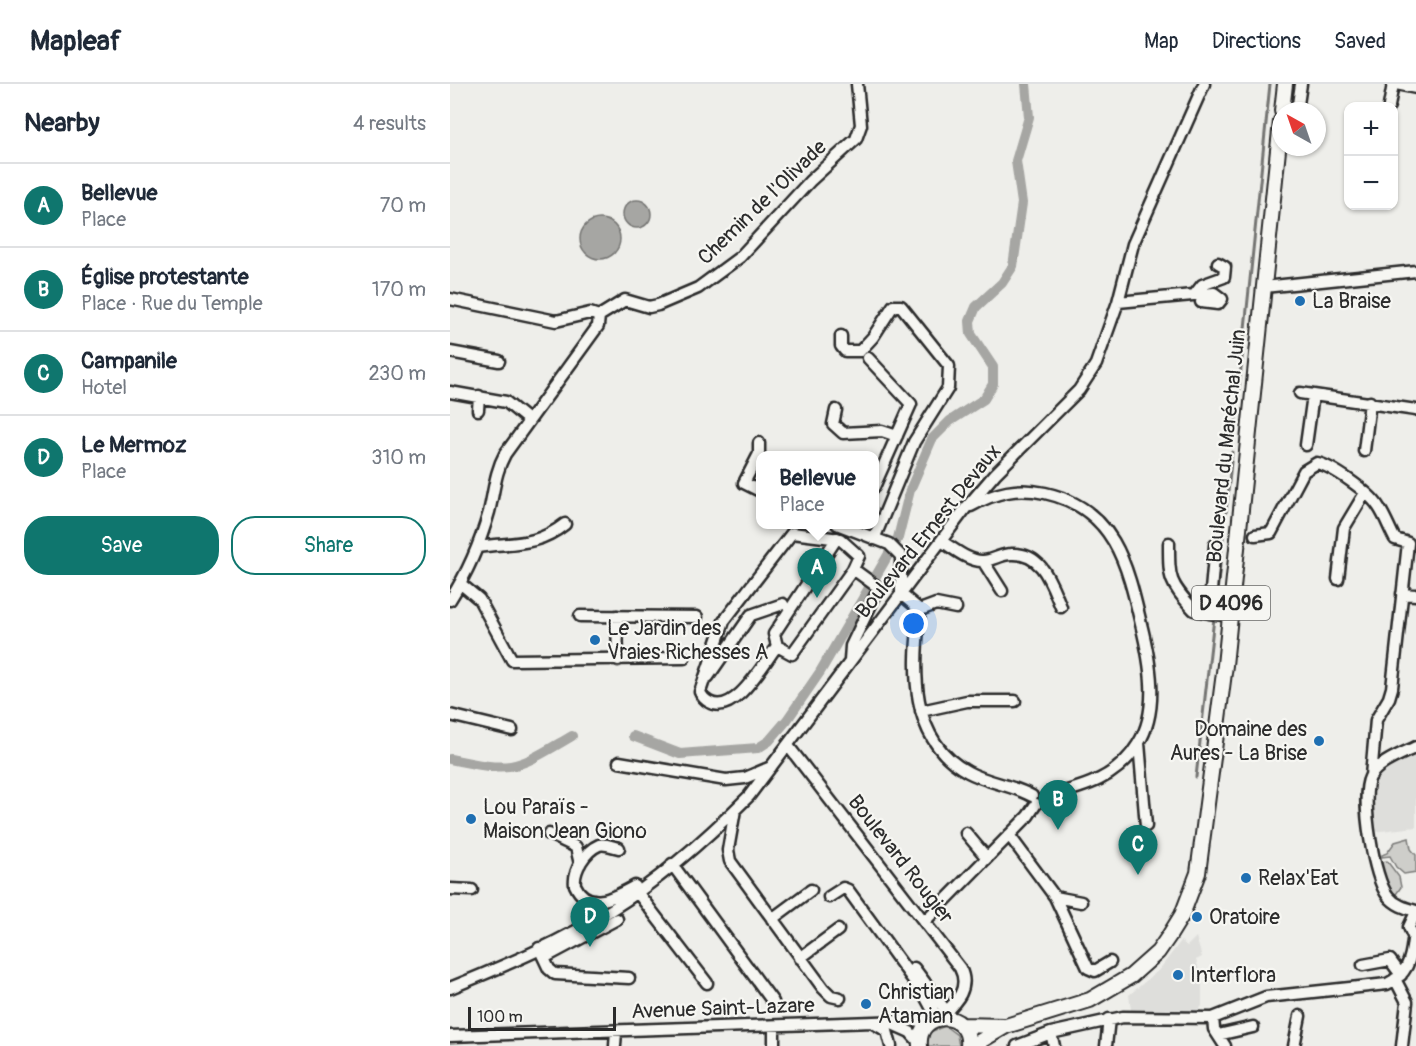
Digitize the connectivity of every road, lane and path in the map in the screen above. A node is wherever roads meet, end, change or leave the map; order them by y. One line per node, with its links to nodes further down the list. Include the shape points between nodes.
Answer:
1 (856, 84): 16 (street, Chemin de l'Olivade, via 861,125 856,139 810,181 740,257 698,288 658,305 649,307 626,300)
2 (1204, 84): 15 (street, Boulevard Ernest Devaux, via 1133,244)
3 (1285, 84): 7 (main road)
4 (1301, 84): 8 (street)
5 (1394, 84): 6 (street); 9 (street)
6 (1416, 88)
7 (1283, 102)
8 (1298, 102)
9 (1390, 102)
10 (1277, 156): 13 (main road, Boulevard du Maréchal Juin / D 4096)
11 (1218, 263): 15 (street, via 1225,267 1224,277 1202,285 1198,298)
12 (1416, 271): 13 (street)
13 (1264, 287): 68 (main road, Boulevard du Maréchal Juin / D 4096)
14 (450, 299): 16 (street, Chemin de l'Olivade, via 556,321)
15 (1118, 302): 39 (street, Boulevard Ernest Devaux, via 1100,354 1084,383)
16 (603, 312): 29 (street, via 598,327)
17 (841, 336): 41 (street, via 845,351 860,351 892,306 901,306 949,366 946,394 914,442)
18 (450, 352): 20 (street)
19 (868, 358): 30 (street, via 910,404)
20 (499, 361)
21 (450, 392): 24 (street)
22 (1300, 393): 23 (street)
23 (1313, 395): 25 (street); 32 (street)
24 (479, 396): 26 (street); 29 (street, via 506,402)
25 (1370, 402): 28 (street); 34 (street)
26 (478, 410)
27 (836, 410): 30 (street, via 834,424 843,433 882,431)
28 (1416, 410)
29 (528, 420): 51 (street, via 502,459)
30 (897, 436): 36 (street)
31 (759, 443): 33 (street)
32 (1306, 445)
33 (759, 451)
34 (1364, 451)
35 (756, 460): 37 (street, via 744,483)
36 (879, 476)
37 (756, 489)
38 (1365, 494): 44 (street, via 1328,467 1313,464 1304,471 1273,530 1268,535); 49 (street, via 1379,507 1395,539); 54 (street, via 1344,528)
39 (965, 509): 47 (street, Boulevard Ernest Devaux); 79 (street, via 994,494 1026,490 1072,502 1104,526 1131,582 1150,665 1147,719)
40 (565, 524): 51 (street, via 538,541)
41 (879, 527)
42 (858, 529): 46 (street)
43 (878, 529): 46 (street)
44 (1255, 534)
45 (837, 538): 53 (street, via 858,554); 70 (street, via 774,634); 74 (street, via 795,532 788,536 724,621)
46 (874, 539): 57 (street, via 893,547 903,562)
47 (941, 541): 52 (street, via 965,556); 57 (street, Boulevard Ernest Devaux)
48 (1169, 543): 65 (street, via 1171,584 1194,610)
49 (1412, 544): 58 (street)
50 (1215, 545): 65 (street)
51 (478, 547): 55 (street)
52 (983, 561): 56 (street); 63 (street, via 1011,554 1031,558 1044,570)
53 (853, 569): 70 (street, via 794,653); 73 (street, via 871,580 878,592 851,646)
54 (1338, 579)
55 (460, 584): 60 (street); 72 (street, via 479,599 512,660)
56 (1002, 591)
57 (901, 594): 64 (street); 73 (street, Boulevard Ernest Devaux)
58 (1402, 594): 59 (street); 84 (street, via 1392,688 1376,720)
59 (1416, 595)
60 (450, 600)
61 (783, 604): 74 (street, via 749,618)
62 (956, 608): 64 (street, via 936,604)
63 (1061, 608)
64 (920, 610): 76 (street, via 914,666)
65 (1209, 613): 68 (street)
66 (579, 616): 67 (street)
67 (617, 616): 69 (street); 72 (street)
68 (1230, 616): 128 (main road, Boulevard du Maréchal Juin / D 4096, via 1202,850 1182,915 1146,964 1111,990 1064,1011)
69 (697, 617)
70 (777, 646): 74 (street, via 741,693 730,701 714,705 701,696)
71 (684, 658): 72 (street)
72 (618, 660)
73 (850, 661): 80 (street, Boulevard Ernest Devaux)
74 (700, 689)
75 (1015, 701): 76 (street, via 968,701)
76 (921, 711): 85 (street, via 937,744 954,763 974,776)
77 (450, 715): 78 (street)
78 (512, 729)
79 (1139, 743): 85 (street, via 1107,777 1046,798 1042,805); 87 (street)
80 (789, 747): 83 (street, Boulevard Ernest Devaux); 106 (street, Boulevard Rougier)
81 (1416, 747): 84 (street, via 1380,766)
82 (619, 762): 83 (street, via 726,780 746,778)
83 (774, 765): 86 (street, Boulevard Ernest Devaux)
84 (1371, 776): 103 (street, via 1366,809 1384,890)
85 (1034, 800): 90 (street)
86 (735, 810): 94 (street, Boulevard Ernest Devaux); 104 (street, via 728,850 730,861)
87 (1146, 826)
88 (549, 834): 93 (street, via 576,847)
89 (966, 834): 92 (street)
90 (1010, 835): 92 (street); 101 (street)
91 (619, 848): 93 (street, via 599,845)
92 (987, 858): 106 (street)
93 (580, 864): 95 (street, via 574,885 582,897 591,901 611,899)
94 (672, 864): 95 (street, Boulevard Ernest Devaux); 120 (street)
95 (652, 880): 99 (street, Boulevard Ernest Devaux)
96 (450, 889): 97 (street)
97 (472, 890)
98 (811, 890): 104 (street)
99 (638, 891): 109 (street, Boulevard Ernest Devaux); 117 (street)
100 (829, 897): 122 (street, via 843,888 848,890 925,996)
101 (1055, 897): 102 (street); 112 (street, via 1088,968 1095,971)
102 (1081, 902)
103 (1414, 915): 108 (street)
104 (772, 919): 110 (street)
105 (617, 920): 109 (street)
106 (925, 921): 122 (street, Boulevard Rougier, via 963,974 963,988)
107 (838, 930): 110 (street)
108 (1415, 941): 111 (street)
109 (541, 953): 116 (street, via 555,974); 118 (street, Boulevard Ernest Devaux)
110 (800, 958): 119 (street, via 827,993)
111 (1413, 960): 115 (street)
112 (1110, 962)
113 (1363, 965): 115 (street, via 1390,960)
114 (914, 968): 122 (street)
115 (1398, 977): 123 (street, via 1375,986 1266,998); 144 (street, via 1407,1002)
116 (629, 978)
117 (707, 983)
118 (450, 988)
119 (840, 998)
120 (773, 1002)
121 (1300, 1016): 143 (street)
122 (946, 1018): 125 (street, Avenue Saint-Lazare); 128 (main road, Boulevard du Maréchal Juin / D 4096); 134 (main road, via 923,1029); 139 (main road, via 968,1037)
123 (1213, 1018): 124 (street); 132 (street)
124 (1109, 1019): 131 (street); 141 (street)
125 (888, 1022): 126 (street, Avenue Saint-Lazare); 134 (street, via 905,1029)
126 (873, 1023): 127 (street, Avenue Saint-Lazare); 138 (street, via 887,1031)
127 (774, 1026): 130 (street, Avenue Saint-Lazare); 137 (street)
128 (1006, 1026): 139 (main road, Boulevard du Maréchal Juin / D 4096)
129 (1253, 1027): 132 (street)
130 (616, 1031): 133 (street, Avenue Saint-Lazare); 136 (street)
131 (1052, 1033): 135 (street); 140 (street)
132 (1218, 1035): 142 (street)
133 (450, 1036)
134 (920, 1044)
135 (1020, 1045)
136 (615, 1046)
137 (774, 1046)
138 (891, 1046)
139 (970, 1046)
140 (1054, 1046)
141 (1107, 1046)
142 (1225, 1046)
143 (1294, 1046)
144 (1402, 1046)

